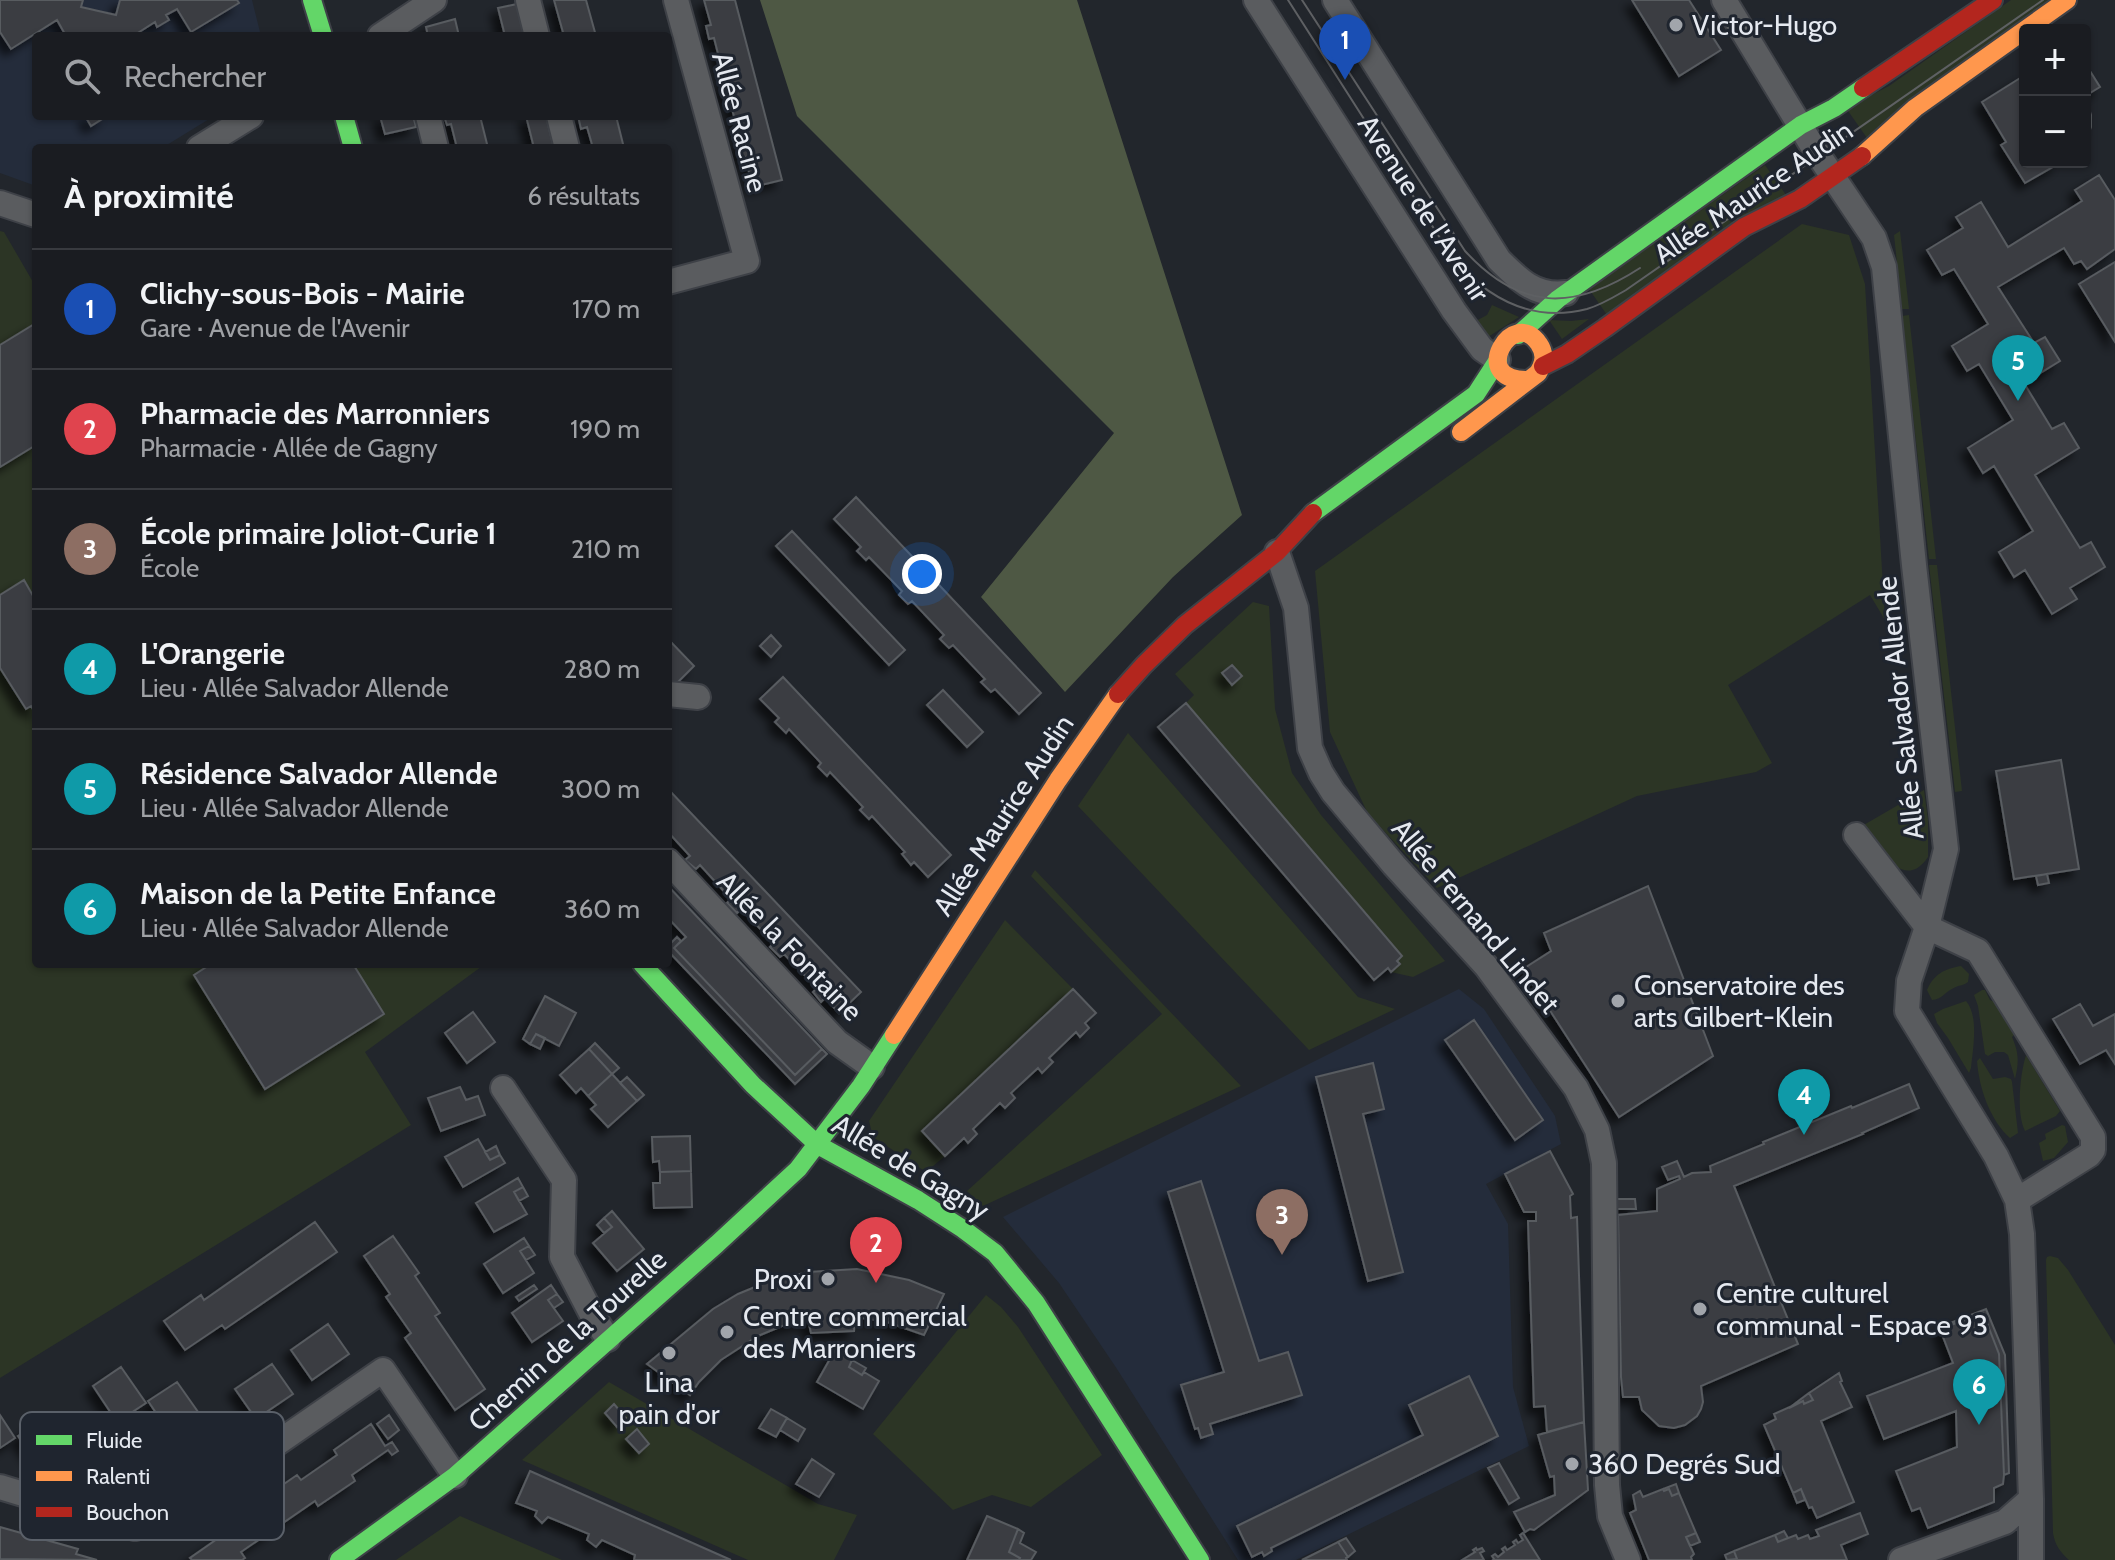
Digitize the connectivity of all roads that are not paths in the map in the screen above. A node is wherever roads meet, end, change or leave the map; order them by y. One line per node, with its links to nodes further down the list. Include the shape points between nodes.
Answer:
1 (312, 0): 12 (street)
2 (322, 0): 13 (street)
3 (434, 0): 11 (street)
4 (528, 0): 14 (street)
5 (676, 0): 27 (street, Allée Racine, via 747,261)
6 (1256, 0): 31 (street, Avenue de l'Avenir, via 1454,311 1482,349)
7 (1335, 0): 28 (street, Avenue de l'Avenir, via 1487,243)
8 (1724, 0): 19 (street, Allée Salvador Allende)
9 (1993, 0): 19 (street, Allée Maurice Audin)
10 (2067, 0): 24 (street, Allée Maurice Audin, via 1915,108)
11 (407, 28)
12 (324, 32)
13 (325, 32)
14 (536, 32)
15 (244, 120): 20 (street)
16 (345, 120): 21 (street)
17 (429, 120): 22 (street)
18 (560, 120): 23 (street)
19 (1801, 125): 24 (street, Allée Salvador Allende); 29 (street, Allée Maurice Audin)
20 (206, 144)
21 (352, 144)
22 (435, 144)
23 (566, 144)
24 (1833, 177): 32 (street, Allée Maurice Audin, via 1744,227 1605,328); 41 (street, Allée Salvador Allende, via 1874,238 1884,267 1946,849)
25 (0, 203): 26 (street)
26 (32, 214)
27 (672, 281)
28 (1526, 285): 29 (street, Avenue de l'Avenir, via 1553,295); 30 (street, via 1532,304)
29 (1566, 293): 30 (street, Allée Maurice Audin)
30 (1528, 331): 31 (street, via 1502,343); 32 (street, via 1542,345)
31 (1498, 360): 33 (street, via 1505,375); 36 (street, Allée Maurice Audin, via 1476,394 1314,511)
32 (1543, 366): 33 (street)
33 (1527, 380): 34 (street)
34 (1451, 439)
35 (1327, 528): 36 (street, Allée Maurice Audin)
36 (1277, 552): 43 (street, Allée Maurice Audin, via 1185,625 1111,702); 55 (street, Allée Fernand Lindet, via 1296,608 1310,748 1321,773 1394,865 1486,966 1576,1088 1597,1130 1604,1163 1607,1485 1610,1516)
37 (672, 694): 38 (street)
38 (698, 697)
39 (1856, 835): 41 (street)
40 (672, 865): 43 (street, Allée la Fontaine, via 837,1042)
41 (1927, 927): 46 (street, Allée Salvador Allende, via 1909,981 1907,1011); 46 (street, via 1978,951 2093,1137 2089,1155)
42 (646, 968): 45 (street, Allée de Gagny, via 753,1085)
43 (872, 1067): 45 (street, Allée Maurice Audin)
44 (503, 1088): 47 (street, via 564,1180 562,1257)
45 (818, 1145): 47 (street, Chemin de la Tourelle, via 780,1186); 54 (street, Allée de Gagny, via 918,1200 995,1253 1036,1303)
46 (2017, 1200): 52 (street, Allée Salvador Allende)
47 (608, 1339): 49 (street, Chemin de la Tourelle)
48 (284, 1438): 49 (street, via 383,1370)
49 (455, 1476): 53 (street, Chemin de la Tourelle)
50 (0, 1487): 51 (street)
51 (20, 1493)
52 (2031, 1499): 56 (street, via 2005,1522); 57 (street, Allée Salvador Allende)
53 (339, 1560)
54 (1200, 1560)
55 (1628, 1560)
56 (1901, 1560)
57 (2031, 1560)

